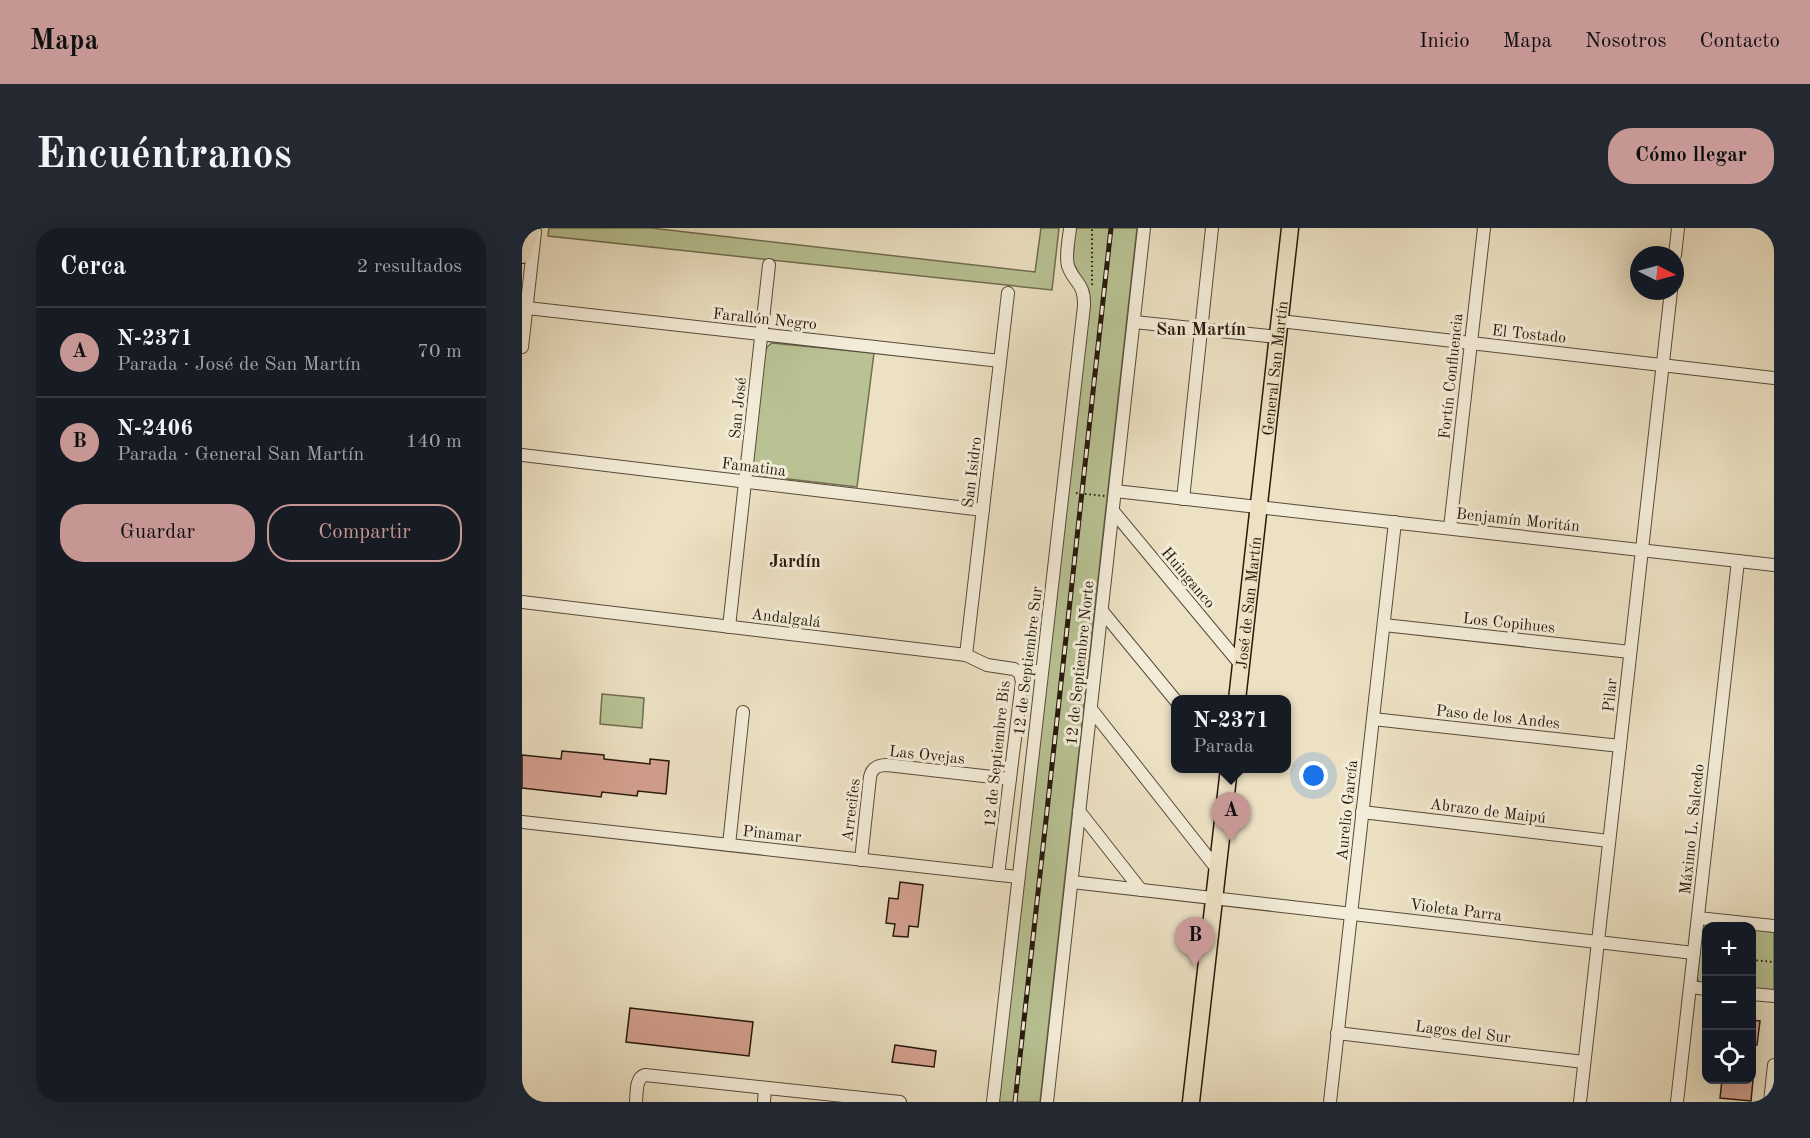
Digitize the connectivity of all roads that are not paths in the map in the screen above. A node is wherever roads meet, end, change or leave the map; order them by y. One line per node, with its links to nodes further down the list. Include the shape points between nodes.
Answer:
1 (530, 228): 10 (highway)
2 (536, 228): 14 (street)
3 (1070, 228): 43 (street, 12 de Septiembre Sur, via 1067,262 1082,287 1084,301)
4 (1144, 228): 15 (street, 12 de Septiembre Norte)
5 (1212, 228): 16 (street)
6 (1290, 228): 17 (main road, General San Martín)
7 (1484, 228): 19 (street, Fortín Confluencia)
8 (1678, 228): 9 (street)
9 (1676, 246)
10 (522, 254)
11 (769, 265): 18 (street, San José)
12 (1008, 293): 21 (street, San Isidro)
13 (1670, 300): 22 (street, Pilar)
14 (526, 308): 18 (street, Farallón Negro); 20 (street)
15 (1134, 321): 16 (street); 26 (street, 12 de Septiembre Norte)
16 (1201, 329): 17 (street); 27 (street)
17 (1279, 329): 19 (street, El Tostado); 28 (main road, General San Martín)
18 (762, 334): 21 (street, Farallón Negro); 25 (street, San José)
19 (1471, 343): 22 (street, El Tostado); 32 (street, Fortín Confluencia)
20 (522, 347)
21 (1000, 361): 29 (street, San Isidro)
22 (1662, 365): 23 (street, El Tostado); 33 (street, Pilar)
23 (1774, 378)
24 (522, 455): 25 (street, Famatina)
25 (745, 481): 29 (street, Famatina); 39 (street, San José)
26 (1115, 491): 27 (street); 30 (street, 12 de Septiembre Norte)
27 (1183, 499): 28 (street)
28 (1258, 507): 31 (street, Benjamín Moritán); 42 (main road, José de San Martín)
29 (983, 510): 41 (street, San Isidro)
30 (1113, 511): 37 (street, 12 de Septiembre Norte); 42 (street, Huinganco)
31 (1395, 522): 32 (street, Benjamín Moritán); 38 (street, Aurelio García)
32 (1450, 528): 33 (street, Benjamín Moritán)
33 (1641, 550): 34 (street, Benjamín Moritán); 40 (street, Pilar)
34 (1738, 561): 35 (street, Benjamín Moritán); 67 (street, Máximo L. Salcedo)
35 (1774, 565)
36 (522, 602): 39 (street, Andalgalá)
37 (1102, 611): 45 (street); 47 (street, 12 de Septiembre Norte)
38 (1384, 625): 40 (street, Los Copihues); 49 (street, Aurelio García)
39 (729, 627): 41 (street, Andalgalá)
40 (1630, 652): 50 (street, Pilar)
41 (966, 655): 44 (street, Andalgalá)
42 (1241, 665): 46 (main road, José de San Martín)
43 (1042, 671): 44 (street, Andalgalá); 62 (street, 12 de Septiembre Sur)
44 (1020, 673): 53 (street, 12 de Septiembre Bis)
45 (1171, 695)
46 (1237, 695)
47 (1091, 709): 54 (street, 12 de Septiembre Norte); 60 (street)
48 (743, 712): 58 (street)
49 (1373, 718): 50 (street, Paso de los Andes); 55 (street, Aurelio García)
50 (1620, 746): 57 (street, Pilar)
51 (876, 767): 53 (street, Las Ovejas); 59 (street, Arrecifes, via 870,777)
52 (1228, 773): 60 (main road)
53 (1010, 779): 61 (street, 12 de Septiembre Bis)
54 (1079, 811): 63 (street, 12 de Septiembre Norte); 64 (street)
55 (1362, 812): 57 (street, Abrazo de Maipú); 66 (street, Aurelio García)
56 (522, 822): 58 (street, Pinamar)
57 (1609, 841): 69 (street, Pilar)
58 (729, 845): 59 (street, Pinamar)
59 (861, 860): 61 (street, Pinamar)
60 (1217, 869): 65 (main road)
61 (998, 875): 62 (street, Pinamar)
62 (1018, 877): 82 (street, 12 de Septiembre Sur)
63 (1072, 882): 64 (street); 83 (street, 12 de Septiembre Norte)
64 (1141, 890): 65 (street)
65 (1214, 897): 66 (street, Violeta Parra); 84 (main road)
66 (1351, 913): 69 (street, Violeta Parra); 75 (street, Aurelio García)
67 (1698, 918): 68 (street); 70 (street, Máximo L. Salcedo)
68 (1774, 926)
69 (1598, 942): 70 (street, Violeta Parra); 76 (street, Pilar)
70 (1694, 953): 71 (street, Máximo L. Salcedo)
71 (1690, 987): 72 (street); 87 (street, Máximo L. Salcedo)
72 (1702, 988)
73 (1756, 994): 74 (street)
74 (1774, 996)
75 (1337, 1033): 76 (street, Lagos del Sur); 85 (street, Aurelio García)
76 (1584, 1062): 86 (street, Pilar)
77 (1774, 1065): 88 (street)
78 (765, 1088): 79 (street, via 645,1075 639,1081); 80 (street); 81 (street)
79 (636, 1102)
80 (764, 1102)
81 (900, 1102)
82 (993, 1102)
83 (1047, 1102)
84 (1191, 1102)
85 (1330, 1102)
86 (1580, 1102)
87 (1677, 1102)
88 (1770, 1102)

